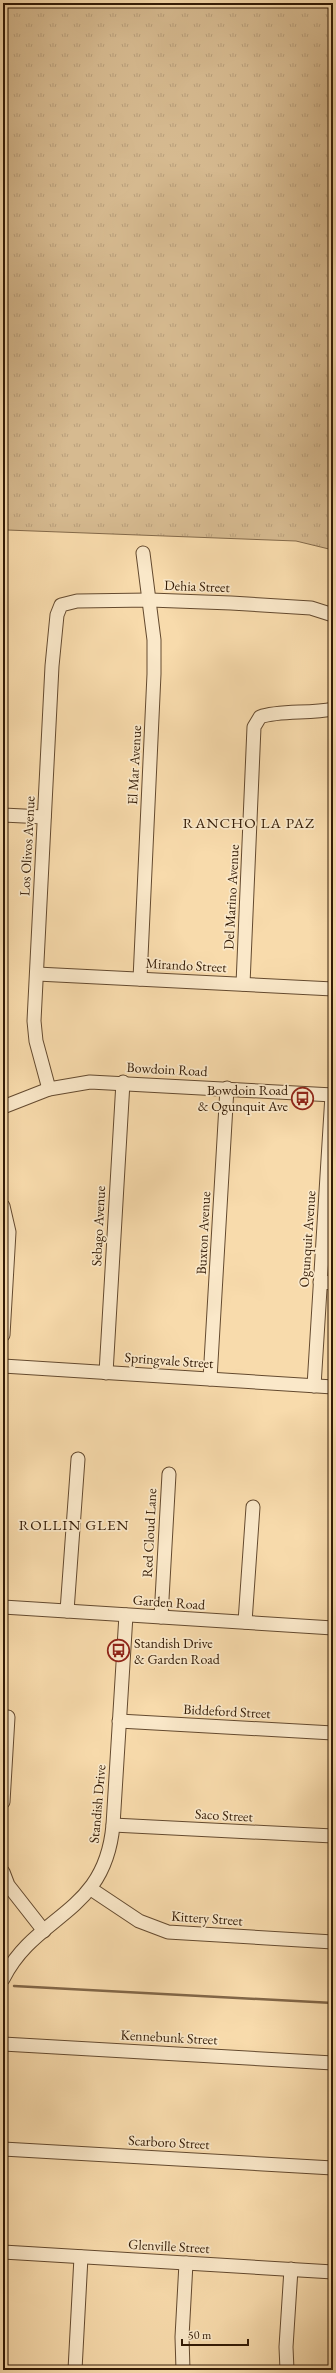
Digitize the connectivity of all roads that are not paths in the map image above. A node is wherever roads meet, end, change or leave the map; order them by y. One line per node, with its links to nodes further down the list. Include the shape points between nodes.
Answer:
1 (142, 553): 2 (street, El Mar Avenue)
2 (150, 600): 3 (street, Dehia Street, via 77,601); 4 (street, Dehia Street, via 311,608); 9 (street, El Mar Avenue, via 154,674)
3 (60, 604): 7 (street, Los Olivos Avenue, via 52,666)
4 (333, 614)
5 (333, 709): 10 (street, Del Marino Avenue, via 269,713 260,717 254,727)
6 (3, 815): 7 (street)
7 (44, 817): 8 (street, Los Olivos Avenue)
8 (37, 974): 9 (street, Mirando Street); 14 (street, Los Olivos Avenue, via 35,1031)
9 (140, 979): 10 (street, Mirando Street)
10 (243, 984): 11 (street, Mirando Street)
11 (333, 989)
12 (123, 1082): 13 (street, Bowdoin Road); 14 (street, Bowdoin Road, via 78,1083); 21 (street, Sebago Avenue)
13 (227, 1088): 15 (street, Bowdoin Road); 22 (street, Buxton Avenue)
14 (49, 1089): 16 (street, Bowdoin Road)
15 (332, 1095): 18 (street, Ogunquit Avenue)
16 (3, 1108)
17 (3, 1206): 19 (street, via 9,1232)
18 (327, 1282): 23 (street, Ogunquit Avenue)
19 (3, 1335)
20 (3, 1366): 21 (street, Springvale Street)
21 (106, 1373): 22 (street, Springvale Street)
22 (210, 1379): 23 (street, Springvale Street)
23 (314, 1386): 24 (street, Springvale Street)
24 (333, 1387)
25 (78, 1459): 29 (street)
26 (169, 1474): 31 (street, Red Cloud Lane)
27 (253, 1507): 32 (street)
28 (3, 1607): 29 (street, Garden Road)
29 (67, 1611): 30 (street, Garden Road)
30 (126, 1615): 31 (street, Garden Road); 35 (street, Standish Drive)
31 (161, 1617): 32 (street, Garden Road)
32 (245, 1622): 33 (street, Garden Road)
33 (333, 1628)
34 (8, 1717): 37 (street)
35 (119, 1721): 36 (street, Biddeford Street); 38 (street, Standish Drive)
36 (333, 1733)
37 (3, 1802)
38 (113, 1825): 39 (street, Saco Street); 41 (street, Standish Drive, via 106,1861)
39 (333, 1836)
40 (3, 1872): 42 (street, via 8,1885)
41 (91, 1889): 42 (street, Standish Drive); 43 (street, Kittery Street, via 139,1921 168,1932)
42 (44, 1931): 44 (street, Standish Drive, via 21,1952)
43 (333, 1942)
44 (3, 1979)
45 (3, 2044): 46 (street, Kennebunk Street)
46 (333, 2063)
47 (3, 2149): 48 (street, Scarboro Street)
48 (333, 2168)
49 (3, 2252): 50 (street, Glenville Street)
50 (81, 2257): 51 (street, Glenville Street); 54 (street)
51 (186, 2263): 52 (street, Glenville Street); 55 (street)
52 (291, 2269): 53 (street, Glenville Street); 56 (street)
53 (333, 2272)
54 (75, 2370)
55 (183, 2370)
56 (287, 2370)

